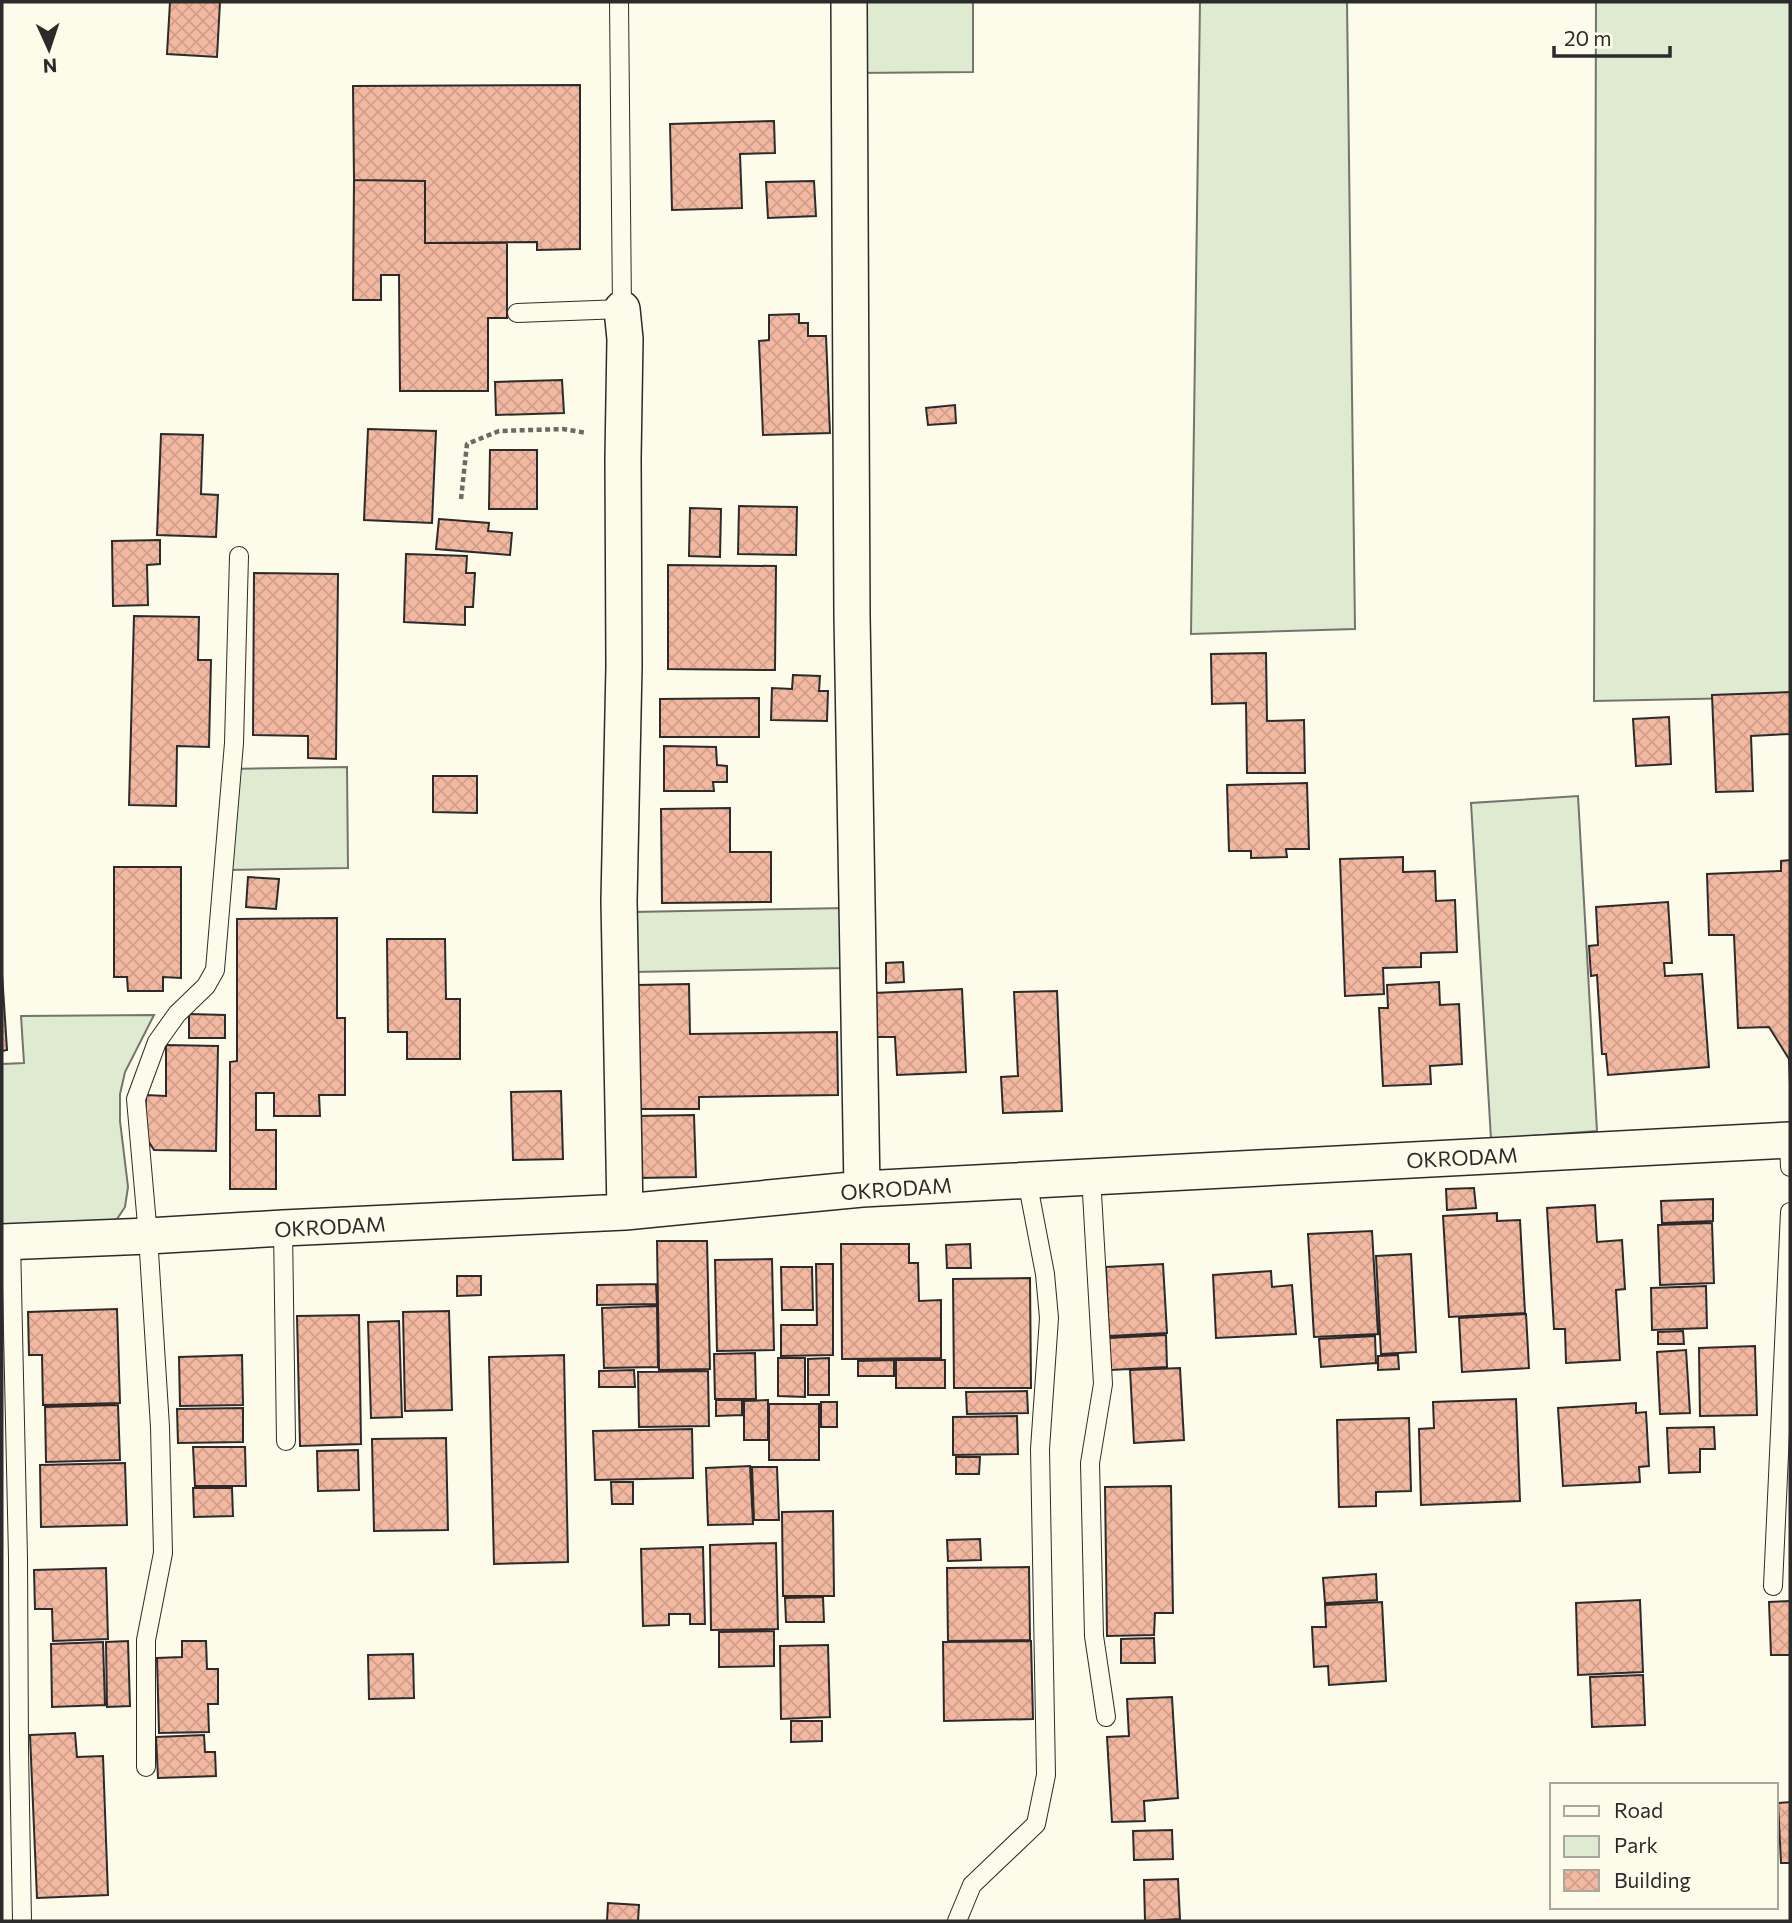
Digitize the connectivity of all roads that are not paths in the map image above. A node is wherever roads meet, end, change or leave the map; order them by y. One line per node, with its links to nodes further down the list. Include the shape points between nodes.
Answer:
1 (619, 2): 3 (lane)
2 (849, 2): 9 (street, via 852,602)
3 (622, 309): 4 (lane); 10 (street, via 620,901)
4 (517, 313)
5 (239, 556): 13 (lane, via 234,743 215,970 157,1042 136,1099)
6 (1790, 1149): 7 (street, OKRODAM)
7 (1091, 1176): 8 (street, OKRODAM); 17 (lane, via 1103,1384 1090,1462 1094,1636)
8 (1027, 1180): 9 (street, OKRODAM); 20 (lane, via 1049,1318 1040,1449 1046,1775 1036,1824 972,1885)
9 (862, 1189): 10 (street, OKRODAM)
10 (625, 1212): 12 (street, OKRODAM)
11 (1790, 1212): 16 (lane)
12 (284, 1228): 13 (street, OKRODAM); 15 (lane)
13 (148, 1236): 14 (street, OKRODAM); 18 (lane, via 163,1553 146,1640)
14 (6, 1242): 19 (lane, via 18,1558)
15 (286, 1441)
16 (1773, 1586)
17 (1106, 1717)
18 (146, 1767)
19 (22, 1921)
20 (957, 1921)

